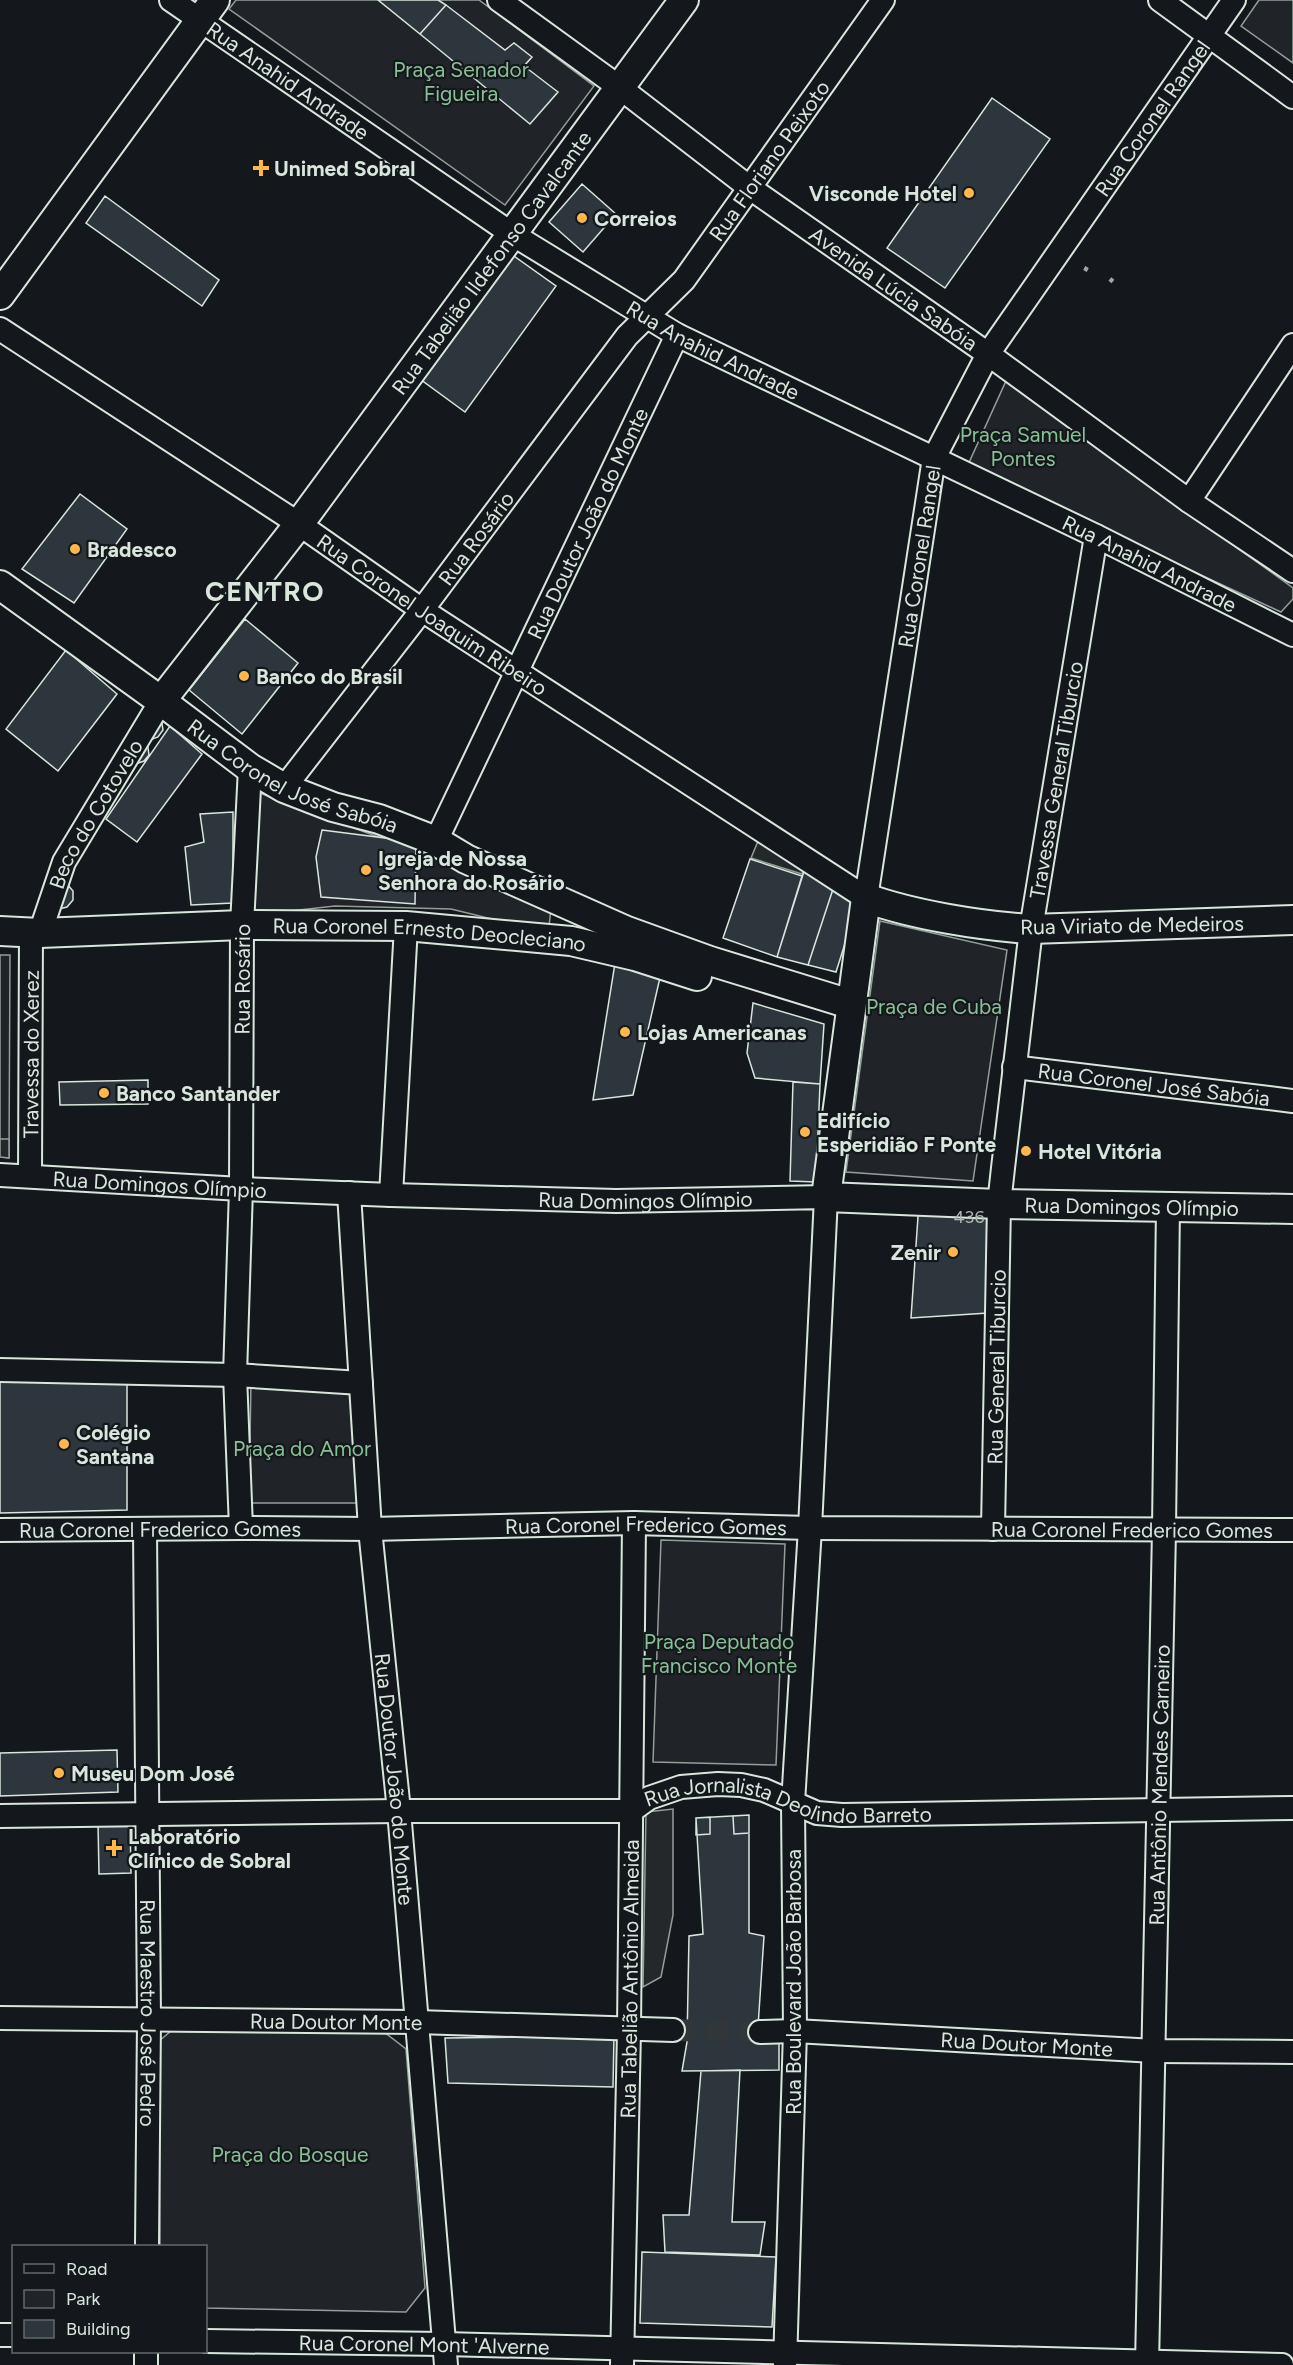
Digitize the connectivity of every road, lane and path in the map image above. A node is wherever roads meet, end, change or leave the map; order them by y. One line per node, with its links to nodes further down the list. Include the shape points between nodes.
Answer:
1 (171, 0): 7 (street, Rua Anahid Andrade)
2 (499, 0): 9 (street, Avenida Lúcia Sabóia)
3 (684, 0): 9 (main road, Rua Tabelião Ildefonso Cavalcante)
4 (884, 0): 11 (street, Rua Floriano Peixoto)
5 (1160, 0): 8 (street)
6 (1234, 0): 8 (street, Rua Coronel Rangel)
7 (207, 10): 12 (street, Rua Anahid Andrade); 15 (main road)
8 (1210, 35): 10 (street); 20 (street, Rua Coronel Rangel)
9 (619, 87): 11 (street, Avenida Lúcia Sabóia); 12 (main road, Rua Tabelião Ildefonso Cavalcante)
10 (1293, 97)
11 (750, 188): 16 (street, Rua Floriano Peixoto, via 684,280); 20 (street, Avenida Lúcia Sabóia)
12 (512, 234): 16 (street, Rua Anahid Andrade); 23 (main road, Rua Tabelião Ildefonso Cavalcante)
13 (1114, 277): 14 (path)
14 (1110, 282)
15 (0, 295)
16 (647, 318): 18 (street, Rua Anahid Andrade); 27 (street, Rua Rosário, via 627,336)
17 (0, 329): 23 (street, Rua Coronel Joaquim Ribeiro)
18 (677, 335): 21 (street, Rua Anahid Andrade); 29 (street, Rua Doutor João do Monte)
19 (1293, 345): 22 (street)
20 (988, 354): 21 (street, Rua Coronel Rangel); 22 (street, Avenida Lúcia Sabóia)
21 (934, 458): 24 (street, Rua Anahid Andrade); 34 (street, Rua Coronel Rangel)
22 (1189, 501): 25 (street, Avenida Lúcia Sabóia)
23 (299, 524): 27 (street, Rua Coronel Joaquim Ribeiro); 30 (main road)
24 (1096, 536): 28 (street, Rua Anahid Andrade); 38 (street, Travessa General Tiburcio)
25 (1293, 571)
26 (0, 585): 30 (main road, Rua Coronel José Sabóia)
27 (422, 610): 29 (street, Rua Coronel Joaquim Ribeiro); 32 (street, Rua Rosário)
28 (1293, 635)
29 (517, 671): 33 (street, Rua Doutor João do Monte); 34 (street, Rua Coronel Joaquim Ribeiro)
30 (161, 701): 31 (main road, Rua Coronel José Sabóia); 40 (street, Beco do Cotovelo, via 64,862)
31 (250, 768): 32 (main road, Rua Coronel José Sabóia); 36 (street, Rua Rosário)
32 (284, 788): 33 (main road, Rua Coronel José Sabóia)
33 (436, 841): 41 (main road, Rua Coronel José Sabóia, via 466,859 627,931)
34 (866, 897): 38 (main road, Rua Viriato de Medeiros, via 899,908); 41 (main road, Rua Coronel Rangel)
35 (1293, 920): 38 (main road, Rua Viriato de Medeiros)
36 (242, 925): 37 (main road, Rua Coronel Ernesto Deocleciano); 40 (main road, Rua Coronel Ernesto Deocleciano); 46 (street, Rua Rosário)
37 (406, 927): 41 (main road, Rua Coronel Ernesto Deocleciano, via 570,941); 48 (street)
38 (1031, 929): 42 (street, Travessa General Tiburcio)
39 (0, 931): 40 (main road, Rua Coronel Ernesto Deocleciano)
40 (36, 932): 45 (street, Travessa do Xerez)
41 (849, 1014): 49 (main road, Rua Coronel Rangel)
42 (1014, 1067): 43 (street, Rua Coronel José Sabóia); 50 (street, Travessa General Tiburcio)
43 (1293, 1101)
44 (0, 1175): 45 (street, Rua Domingos Olímpio)
45 (30, 1176): 46 (street, Rua Domingos Olímpio)
46 (241, 1189): 47 (street, Rua Domingos Olímpio); 54 (street, Rua Rosário)
47 (349, 1193): 48 (street, Rua Domingos Olímpio); 55 (street, Rua Doutor João do Monte)
48 (391, 1195): 49 (street, Rua Domingos Olímpio, via 616,1201)
49 (826, 1197): 50 (main road, Rua Domingos Olímpio); 58 (street, Rua Boulevard João Barbosa)
50 (999, 1204): 51 (main road, Rua Domingos Olímpio); 61 (street, Rua General Tiburcio)
51 (1167, 1206): 52 (main road, Rua Domingos Olímpio); 63 (street, Rua Antônio Mendes Carneiro)
52 (1293, 1209)
53 (0, 1370): 54 (street)
54 (235, 1374): 55 (street); 57 (street, Rua Rosário)
55 (361, 1383): 60 (street, Rua Doutor João do Monte)
56 (634, 1523): 58 (street, Rua Coronel Frederico Gomes); 60 (street, Rua Coronel Frederico Gomes); 69 (street, Rua Tabelião Antônio Almeida)
57 (241, 1528): 59 (street, Rua Coronel Frederico Gomes); 60 (street, Rua Coronel Frederico Gomes)
58 (810, 1528): 61 (street, Rua Coronel Frederico Gomes); 65 (street, Rua Boulevard João Barbosa)
59 (145, 1529): 62 (street, Rua Coronel Frederico Gomes); 70 (street, Rua Maestro José Pedro)
60 (370, 1529): 68 (street, Rua Doutor João do Monte)
61 (993, 1529): 63 (street, Rua Coronel Frederico Gomes)
62 (0, 1530)
63 (1164, 1530): 64 (street, Rua Coronel Frederico Gomes); 67 (street, Rua Antônio Mendes Carneiro)
64 (1293, 1530)
65 (793, 1803): 67 (street, Rua Jornalista Deolindo Barreto, via 817,1813 842,1815); 69 (street, Rua Jornalista Deolindo Barreto, via 741,1785 718,1784 681,1787 649,1798); 77 (street, Rua Boulevard João Barbosa)
66 (1293, 1808): 67 (street, Rua Jornalista Deolindo Barreto)
67 (1158, 1809): 79 (street, Rua Antônio Mendes Carneiro)
68 (399, 1811): 69 (street, Rua Jornalista Deolindo Barreto); 70 (street, Rua Jornalista Deolindo Barreto); 74 (street, Rua Doutor João do Monte)
69 (631, 1811): 75 (street, Rua Tabelião Antônio Almeida)
70 (147, 1813): 71 (street, Rua Jornalista Deolindo Barreto); 73 (street, Rua Maestro José Pedro)
71 (0, 1816)
72 (0, 2018): 73 (street, Rua Doutor Monte)
73 (149, 2019): 74 (street, Rua Doutor Monte); 81 (street, Rua Maestro José Pedro)
74 (417, 2022): 75 (street, Rua Doutor Monte); 83 (street, Rua Doutor João do Monte)
75 (629, 2030): 76 (street, Rua Doutor Monte); 84 (street, Rua Tabelião Antônio Almeida)
76 (673, 2030)
77 (795, 2031): 78 (street, Rua Doutor Monte); 79 (street, Rua Doutor Monte); 85 (street, Rua Boulevard João Barbosa)
78 (760, 2032)
79 (1155, 2051): 80 (street, Rua Doutor Monte); 86 (street, Rua Antônio Mendes Carneiro)
80 (1293, 2052)
81 (147, 2245)
82 (207, 2341): 83 (street, Rua Coronel Mont 'Alverne)
83 (445, 2355): 84 (street, Rua Coronel Mont 'Alverne)
84 (622, 2357): 85 (street, Rua Coronel Mont 'Alverne)
85 (785, 2359): 86 (street, Rua Coronel Mont 'Alverne)
86 (1147, 2363): 87 (street, Rua Coronel Mont 'Alverne)
87 (1282, 2365)

